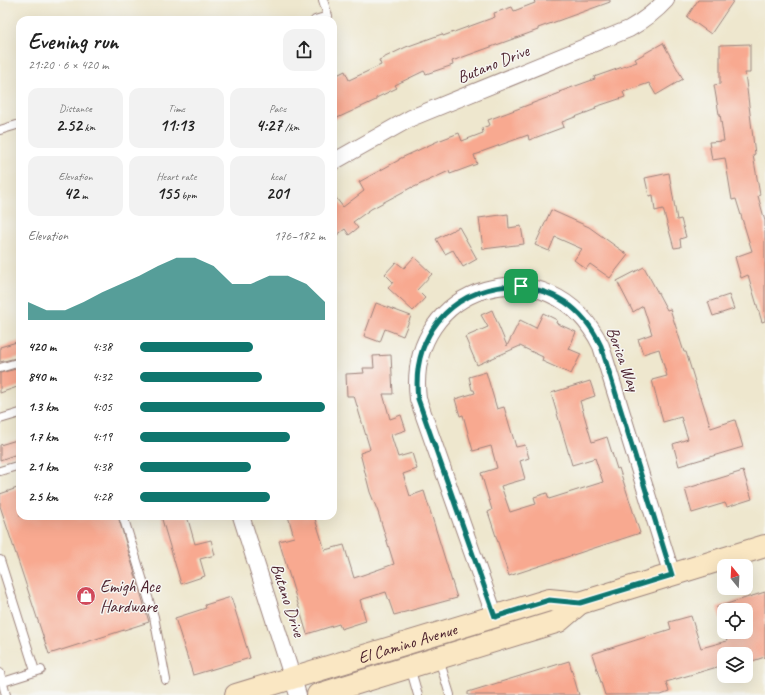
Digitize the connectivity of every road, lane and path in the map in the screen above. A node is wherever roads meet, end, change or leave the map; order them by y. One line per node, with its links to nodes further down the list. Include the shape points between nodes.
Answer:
1 (323, 0): 3 (lane)
2 (666, 0): 6 (street, Butano Drive, via 657,10 629,29 411,118)
3 (328, 16)
4 (16, 125): 5 (lane)
5 (0, 130)
6 (337, 160)
7 (16, 363): 8 (lane)
8 (0, 368)
9 (16, 414): 10 (lane)
10 (0, 419)
11 (16, 466): 12 (lane)
12 (0, 471)
13 (124, 520): 23 (lane, via 154,617)
14 (242, 520): 25 (street, Butano Drive)
15 (765, 546): 17 (main road, El Camino Avenue)
16 (0, 560): 24 (lane, via 38,671)
17 (672, 575): 18 (main road, El Camino Avenue); 19 (street, Borica Way, via 601,346 590,325 574,308 554,295 532,288 509,286 486,290 455,305 431,331 421,352 416,387 418,399)
18 (580, 603): 19 (main road, El Camino Avenue, via 549,600); 20 (main road, El Camino Avenue, via 559,621)
19 (495, 617): 25 (main road, El Camino Avenue)
20 (439, 658): 21 (main road, El Camino Avenue); 30 (lane)
21 (410, 667): 28 (main road, El Camino Avenue); 29 (lane)
22 (0, 673): 24 (lane)
23 (166, 680)
24 (3, 682): 26 (lane)
25 (295, 686): 27 (main road, El Camino Avenue)
26 (6, 695)
27 (236, 695)
28 (318, 695)
29 (418, 695)
30 (450, 695)

